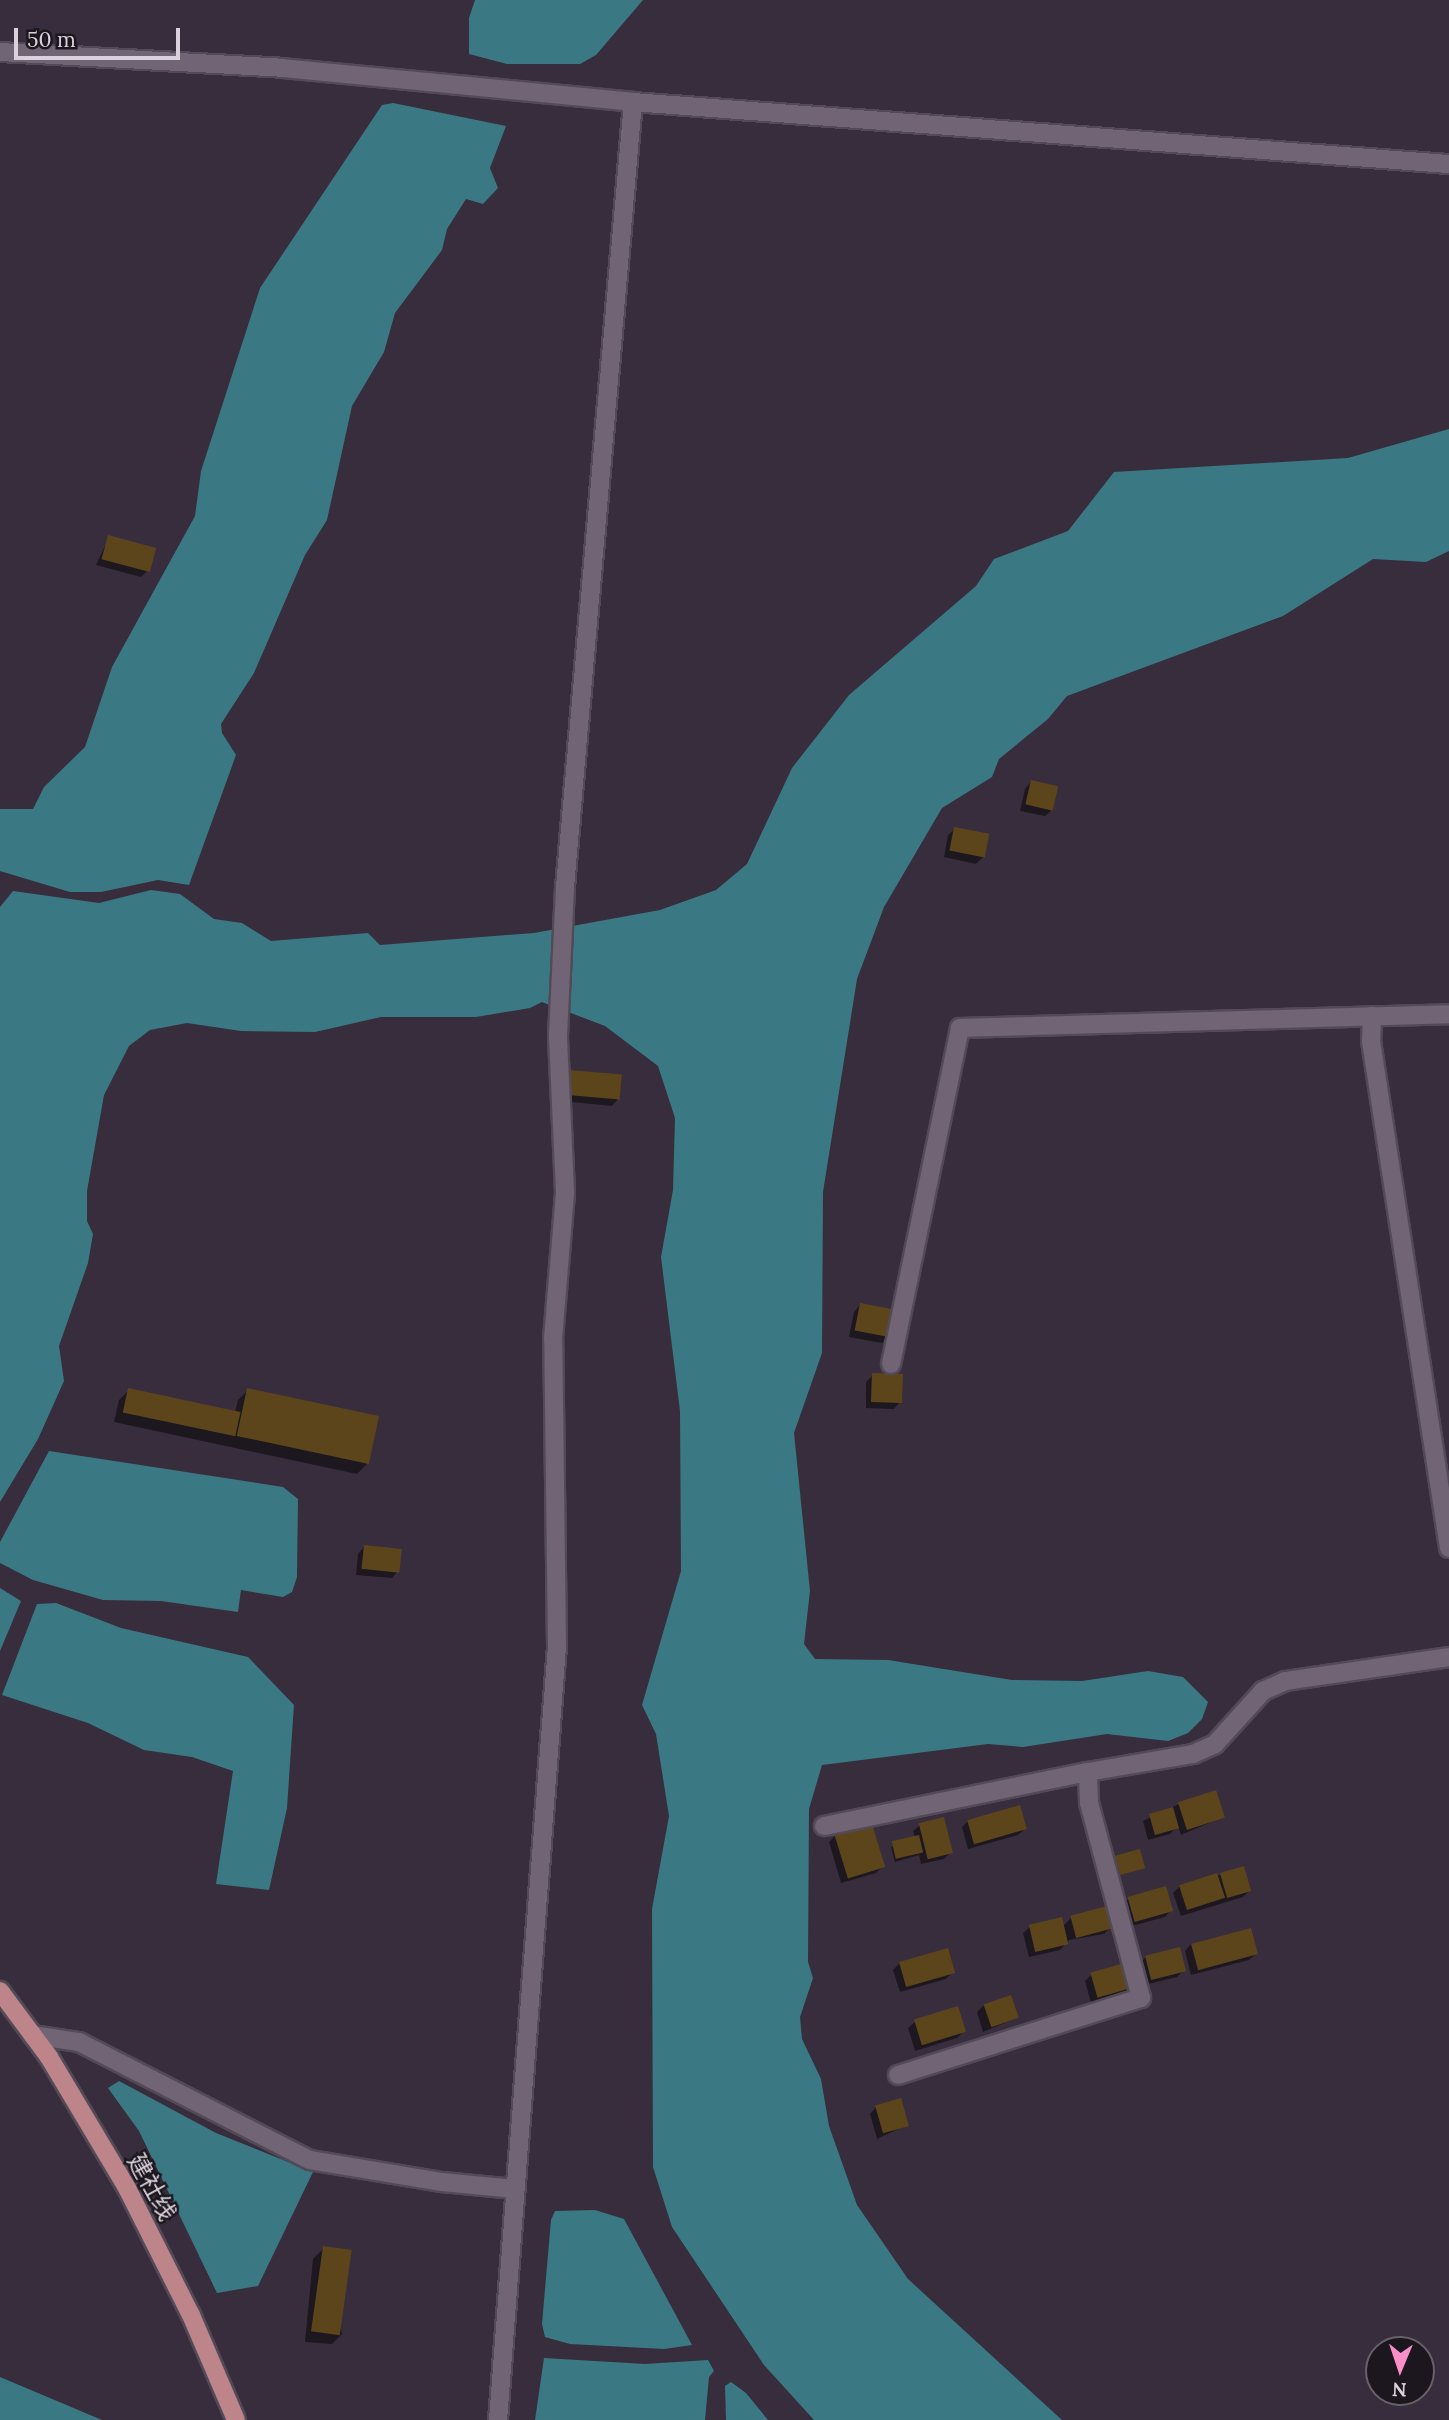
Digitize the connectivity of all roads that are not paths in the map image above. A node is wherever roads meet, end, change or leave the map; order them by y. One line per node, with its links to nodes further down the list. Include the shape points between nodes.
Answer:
1 (0, 52): 2 (street, via 282,68)
2 (633, 102): 3 (street); 14 (street, via 565,887 558,1037 565,1192 553,1339 557,1647)
3 (1449, 164)
4 (1449, 1014): 5 (street)
5 (1371, 1016): 6 (street, via 960,1028); 7 (street, via 1371,1041)
6 (891, 1364)
7 (1449, 1548)
8 (1449, 1657): 9 (street, via 1285,1681 1263,1691 1215,1744)
9 (1088, 1772): 10 (street); 13 (street, via 1089,1803 1141,1998)
10 (824, 1826)
11 (0, 1991): 12 (main road, 建社线)
12 (32, 2035): 14 (street, via 79,2042 310,2160); 15 (main road, 建社线, via 127,2188 191,2315)
13 (898, 2075)
14 (515, 2189): 16 (street)
15 (236, 2420)
16 (498, 2420)

